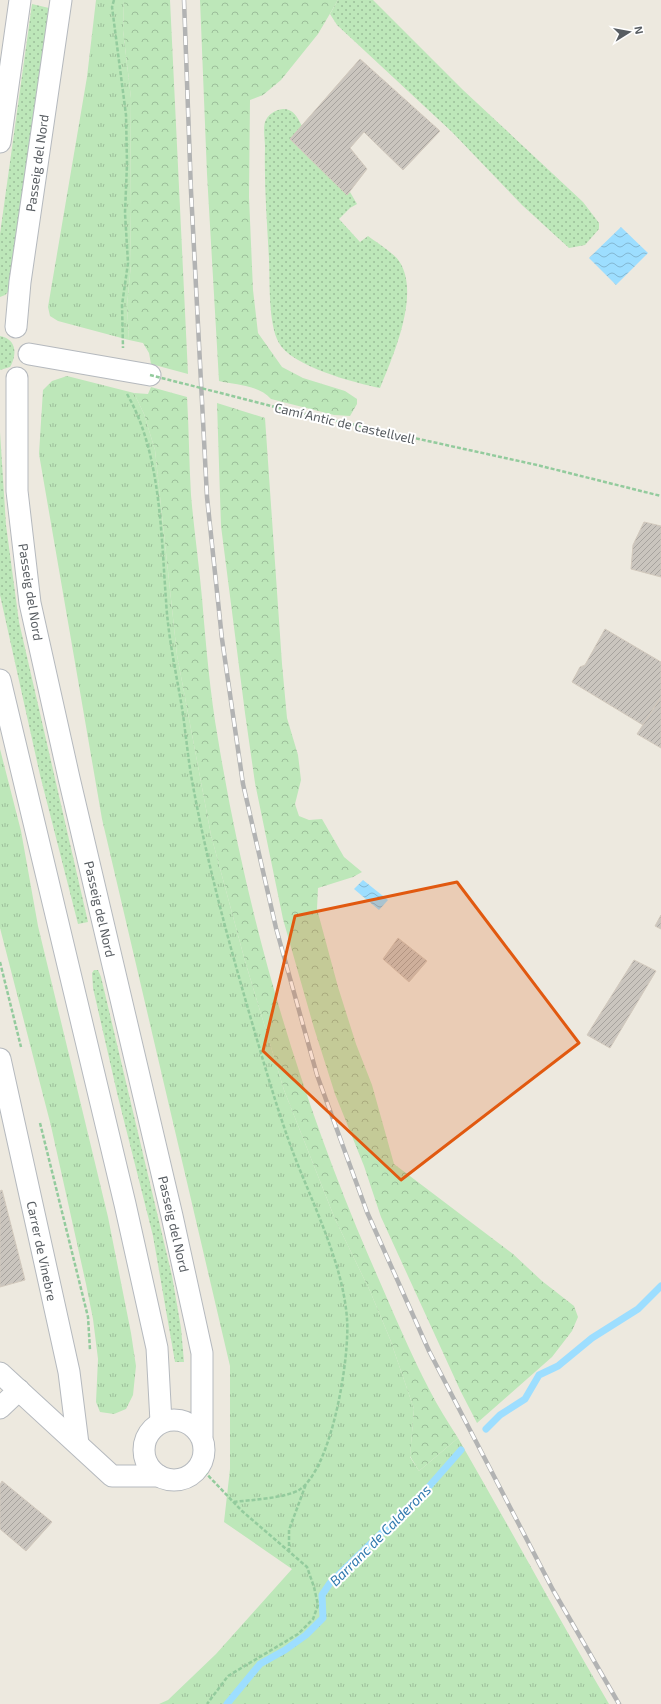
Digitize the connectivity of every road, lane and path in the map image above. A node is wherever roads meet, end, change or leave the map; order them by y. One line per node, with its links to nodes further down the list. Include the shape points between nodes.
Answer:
1 (20, 0): 4 (street)
2 (62, 0): 5 (street, Passeig del Nord, via 20,282)
3 (114, 0): 7 (path, via 112,7 126,115 125,213 128,264 122,304)
4 (0, 142)
5 (8, 324): 6 (street, via 23,334)
6 (29, 354): 7 (street); 9 (street, via 26,367)
7 (122, 370): 8 (street); 21 (path, via 126,392 137,412 155,482 163,542 172,655 192,784 205,845 261,1053 291,1146 332,1254 343,1295 347,1321 344,1364 335,1420 319,1464)
8 (150, 376): 10 (path, Camí Antic de Castellvell, bridge)
9 (9, 382): 17 (street, Passeig del Nord, via 17,491 30,603 202,1353)
10 (661, 496)
11 (0, 680): 16 (street, via 158,1348)
12 (0, 1059): 18 (street, Carrer de Vinebre, via 69,1372)
13 (0, 1373): 14 (street)
14 (19, 1390): 15 (street); 18 (street)
15 (0, 1408)
16 (161, 1422): 17 (street, via 178,1419 186,1421); 20 (street, via 154,1427 144,1443 146,1462)
17 (202, 1436): 19 (street, via 205,1446)
18 (78, 1444): 20 (street, via 112,1476)
19 (200, 1467): 20 (street, via 182,1480 170,1480); 22 (path)
20 (159, 1476)
21 (306, 1484): 22 (path, via 296,1492); 23 (path, via 290,1530)
22 (234, 1502): 23 (path)
23 (289, 1553): 24 (path, via 307,1567 318,1604 313,1619 298,1634 228,1676)
24 (207, 1704)

